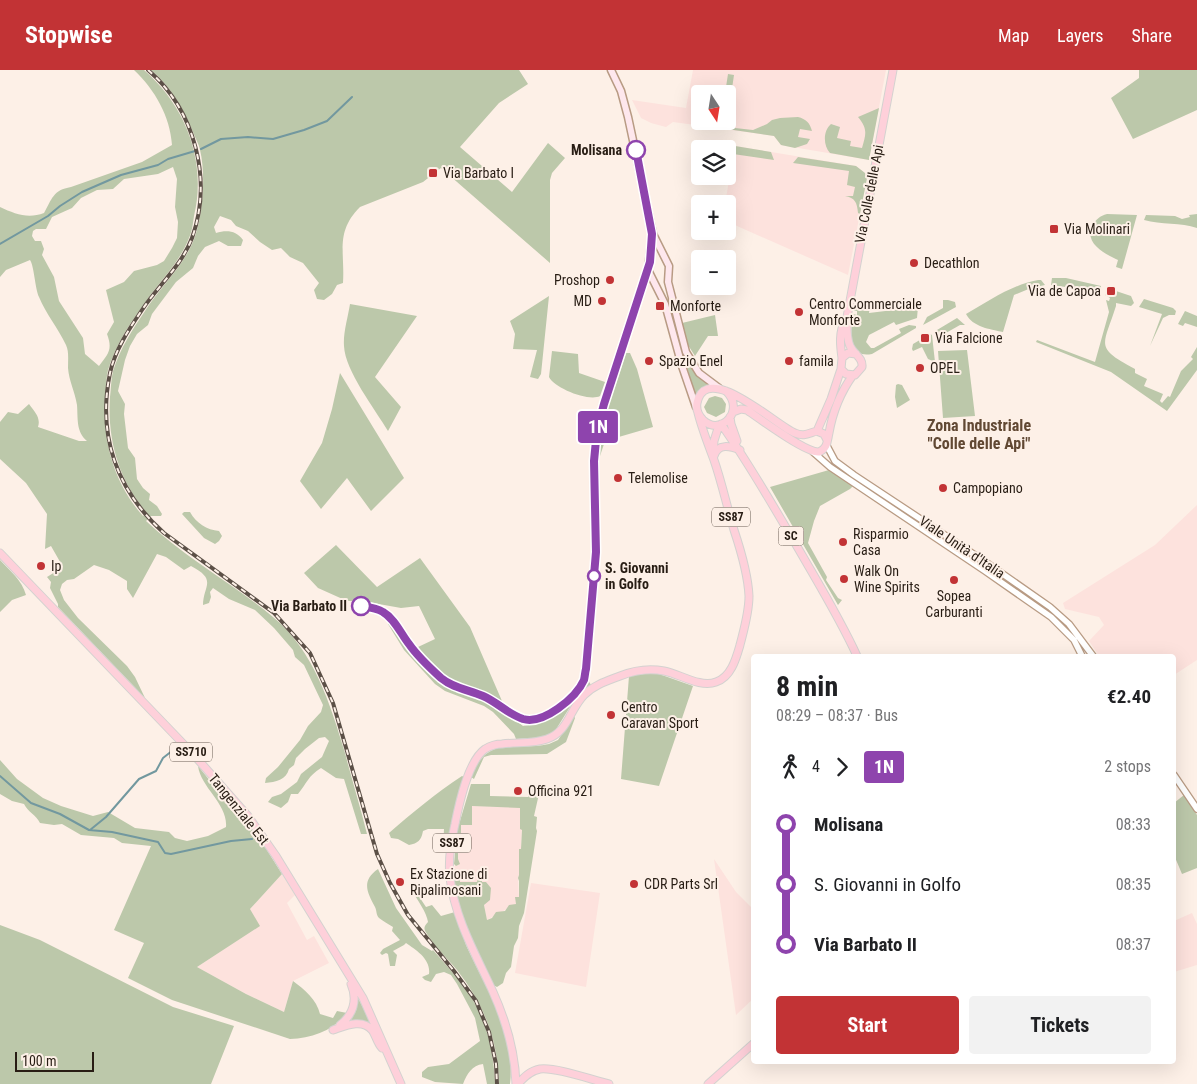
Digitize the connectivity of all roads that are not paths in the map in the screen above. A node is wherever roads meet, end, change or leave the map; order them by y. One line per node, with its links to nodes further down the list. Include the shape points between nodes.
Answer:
1 (611, 70): 3 (main road, via 628,117)
2 (892, 70): 8 (main road, Via Colle delle Api)
3 (652, 234): 4 (main road); 5 (main road)
4 (664, 259): 5 (main road, via 656,258); 6 (main road, via 669,266)
5 (650, 262): 7 (main road, via 648,270)
6 (667, 273): 7 (main road, via 661,278); 13 (main road, via 686,352 699,373)
7 (653, 276): 14 (main road, SS87, via 665,304)
8 (847, 317): 9 (main road, Via Colle delle Api, via 847,336); 10 (main road, Via Colle delle Api, via 840,343)
9 (856, 354): 10 (main road, via 848,353); 12 (main road, via 862,360 862,367)
10 (842, 358): 11 (main road)
11 (841, 369): 12 (main road); 17 (main road)
12 (853, 375): 19 (main road, via 832,413)
13 (722, 389): 14 (main road, via 710,388 703,392 698,399); 15 (main road, via 733,400); 18 (main road, via 742,398 794,433)
14 (697, 410): 16 (main road, via 705,422); 22 (main road, SS87)
15 (732, 415): 16 (main road); 20 (main road, SC, via 731,424); 21 (main road, via 741,409 747,410)
16 (720, 424): 20 (main road, SC); 22 (main road, SS87, via 714,441)
17 (817, 431): 18 (main road); 19 (main road, via 824,434)
18 (808, 435): 21 (main road, via 806,442)
19 (827, 443): 21 (main road, via 821,452); 26 (street, Viale Unità d'Italia, via 835,461 854,476 1050,607 1069,624)
20 (740, 450): 22 (main road, via 726,446 716,451); 24 (main road, SC)
21 (811, 451): 25 (street, Viale Unità d'Italia, via 830,468 1051,617 1074,640)
22 (713, 459): 33 (main road, SS87, via 747,575 749,596 732,667 724,678 715,683 701,683 665,671 631,672 598,685 585,694 567,724 551,738 486,748 477,757 469,774 451,847 450,879 462,926 496,999 508,1034)
23 (0, 553): 29 (main road, Tangenziale Est / SS710, via 193,754 248,816)
24 (856, 654)
25 (1081, 654)
26 (1091, 654)
27 (1176, 777): 28 (street)
28 (1197, 809)
29 (350, 976): 31 (main road, Tangenziale Est / SS710, via 370,1012); 31 (main road, via 354,1008 348,1019 333,1030 357,1023 366,1026)
30 (751, 1046): 35 (main road)
31 (388, 1056): 32 (main road, Tangenziale Est / SS710)
32 (401, 1084)
33 (517, 1084): 34 (main road, via 532,1072 549,1069)
34 (609, 1084)
35 (708, 1084)

